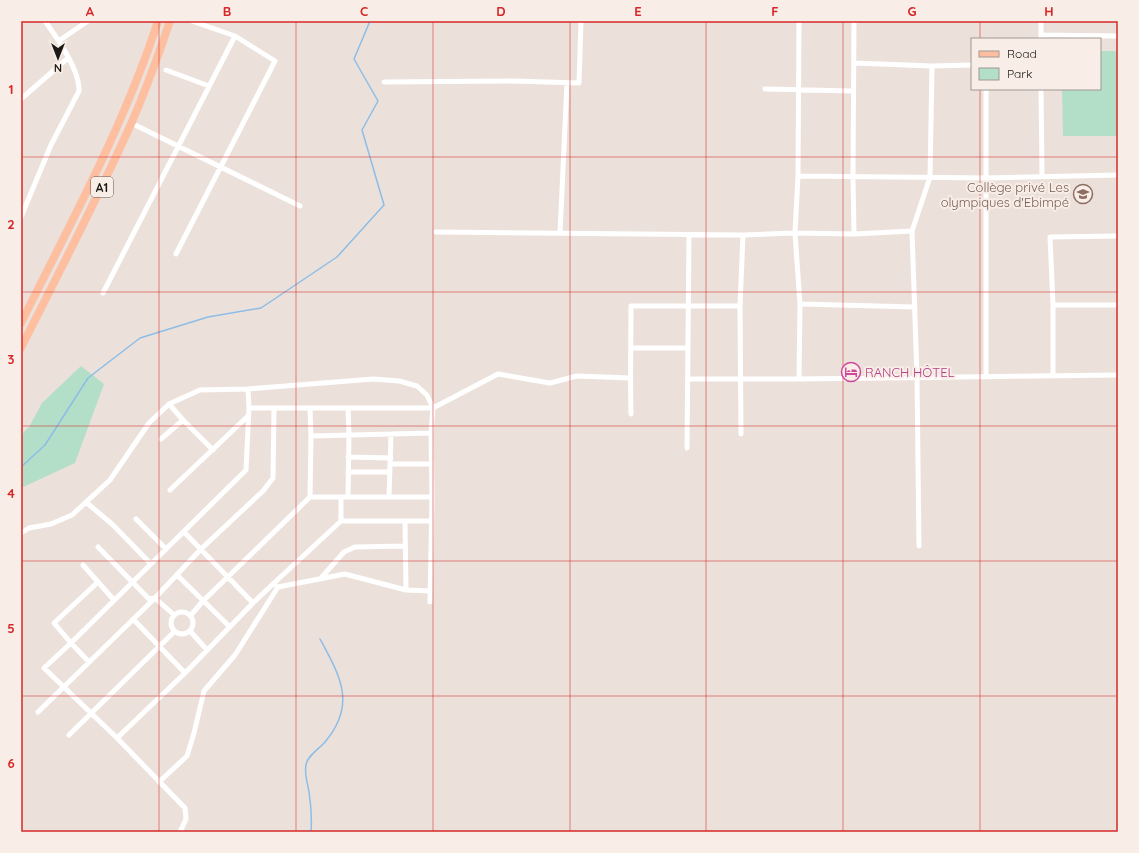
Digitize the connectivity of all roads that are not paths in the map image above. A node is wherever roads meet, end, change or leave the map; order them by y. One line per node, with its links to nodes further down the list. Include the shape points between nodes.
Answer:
1 (45, 21): 13 (street)
2 (88, 21): 13 (street)
3 (158, 21): 55 (main road, A1, via 108,149)
4 (170, 21): 28 (main road, A1)
5 (192, 21): 10 (street)
6 (581, 21): 20 (street, via 579,83)
7 (799, 21): 23 (street)
8 (854, 21): 15 (street)
9 (1041, 21): 12 (street)
10 (235, 36): 21 (street); 30 (street, via 275,61)
11 (1118, 36): 12 (street)
12 (1041, 37)
13 (60, 40): 14 (street)
14 (68, 58): 27 (street); 38 (street, via 77,76 79,91 51,145)
15 (854, 63): 17 (street); 26 (street)
16 (971, 65): 17 (street)
17 (932, 66): 34 (street)
18 (166, 70): 21 (street)
19 (384, 82): 20 (street)
20 (567, 83): 41 (street)
21 (209, 86): 29 (street)
22 (765, 89): 23 (street)
23 (798, 90): 26 (street); 32 (street)
24 (986, 90): 36 (street)
25 (1041, 90): 35 (street)
26 (853, 91): 33 (street)
27 (21, 99)
28 (131, 123): 29 (street); 56 (main road, A1, via 104,183)
29 (178, 146): 30 (street); 48 (street)
30 (221, 167): 37 (street); 47 (street)
31 (1118, 175): 35 (street)
32 (798, 176): 33 (street); 42 (street)
33 (853, 176): 34 (street); 43 (street)
34 (930, 176): 36 (street); 39 (street)
35 (1042, 176): 36 (street)
36 (987, 178): 61 (street)
37 (300, 206)
38 (21, 215)
39 (912, 231): 43 (street); 54 (street)
40 (436, 232): 41 (street)
41 (560, 233): 44 (street)
42 (795, 233): 43 (street); 45 (street); 49 (street)
43 (854, 234)
44 (689, 235): 45 (street); 52 (street)
45 (743, 236): 53 (street)
46 (1118, 236): 50 (street, via 1050,237)
47 (176, 254)
48 (103, 293)
49 (800, 304): 54 (street); 64 (street)
50 (1052, 305): 51 (street); 59 (street)
51 (1118, 305)
52 (689, 306): 53 (street); 57 (street, via 630,306); 58 (street)
53 (740, 306): 66 (street)
54 (915, 307): 62 (street)
55 (21, 322)
56 (21, 348)
57 (632, 348): 58 (street); 63 (street)
58 (688, 348): 65 (street)
59 (1053, 375): 60 (street); 61 (street)
60 (1118, 375)
61 (986, 376): 62 (street)
62 (918, 377): 64 (street); 105 (street)
63 (630, 378): 73 (street, via 578,376 550,383 498,374); 74 (street)
64 (799, 379): 66 (street)
65 (689, 380): 66 (street); 83 (street)
66 (741, 380): 80 (street)
67 (248, 389): 68 (street, via 200,390); 69 (street); 73 (street, via 373,379 399,381 417,386 427,396)
68 (169, 404): 76 (street); 97 (street, via 149,423 110,480)
69 (249, 408): 70 (street); 75 (street)
70 (274, 408): 71 (street); 108 (street, via 273,478 263,491)
71 (310, 408): 72 (street); 81 (street)
72 (348, 408): 73 (street); 78 (street)
73 (433, 408): 77 (street)
74 (631, 414)
75 (248, 416): 84 (street); 102 (street, via 246,470)
76 (183, 420): 82 (street); 84 (street)
77 (431, 433): 79 (street); 88 (street)
78 (349, 434): 79 (street); 81 (street); 85 (street)
79 (391, 434): 86 (street)
80 (741, 434)
81 (311, 436): 92 (street)
82 (161, 439)
83 (687, 448)
84 (213, 450): 91 (street)
85 (348, 457): 86 (street); 89 (street)
86 (391, 458): 87 (street)
87 (391, 464): 88 (street); 90 (street)
88 (432, 464): 96 (street)
89 (348, 472): 90 (street); 94 (street)
90 (390, 472): 95 (street)
91 (170, 490)
92 (310, 497): 93 (street); 112 (street)
93 (341, 497): 94 (street); 99 (street)
94 (348, 497): 95 (street)
95 (389, 497): 96 (street)
96 (432, 497): 100 (street)
97 (87, 503): 103 (street, via 64,519 29,528); 109 (street, via 113,525)
98 (136, 519): 107 (street)
99 (341, 520): 101 (street); 116 (street)
100 (431, 521): 101 (street); 118 (street)
101 (405, 522): 104 (street)
102 (184, 532): 107 (street); 108 (street)
103 (21, 533)
104 (404, 546): 113 (street, via 355,547 344,552); 117 (street)
105 (919, 546)
106 (98, 547): 115 (street)
107 (166, 549): 109 (street)
108 (201, 549): 111 (street); 112 (street)
109 (151, 564): 115 (street)
110 (83, 565): 114 (street)
111 (177, 574): 119 (street); 121 (street)
112 (227, 577): 121 (street); 123 (street)
113 (321, 578): 116 (street); 117 (street, via 346,574)
114 (98, 582): 120 (street); 130 (street, via 54,623)
115 (132, 583): 119 (street, via 149,599); 120 (street)
116 (276, 585): 123 (street); 140 (street, via 235,655 204,691 187,756)
117 (406, 590): 118 (street)
118 (430, 591): 122 (street)
119 (155, 598): 124 (street); 126 (street)
120 (114, 600): 130 (street)
121 (203, 601): 125 (street); 127 (street)
122 (430, 602)
123 (252, 603): 127 (street)
124 (173, 614): 125 (street, via 182,611); 129 (street, via 170,623)
125 (191, 615): 128 (street, via 194,623)
126 (133, 619): 131 (street); 133 (street)
127 (230, 627): 132 (street)
128 (190, 631): 129 (street, via 182,634); 132 (street)
129 (174, 632): 131 (street)
130 (71, 643): 133 (street); 135 (street, via 44,668)
131 (159, 646): 134 (street); 137 (street)
132 (207, 650): 134 (street)
133 (90, 662): 135 (street)
134 (185, 673): 139 (street)
135 (64, 687): 136 (street); 137 (street)
136 (38, 712)
137 (92, 714): 138 (street); 139 (street)
138 (68, 735)
139 (117, 738): 140 (street)
140 (159, 782): 141 (street, via 185,808 186,819)
141 (180, 832)

